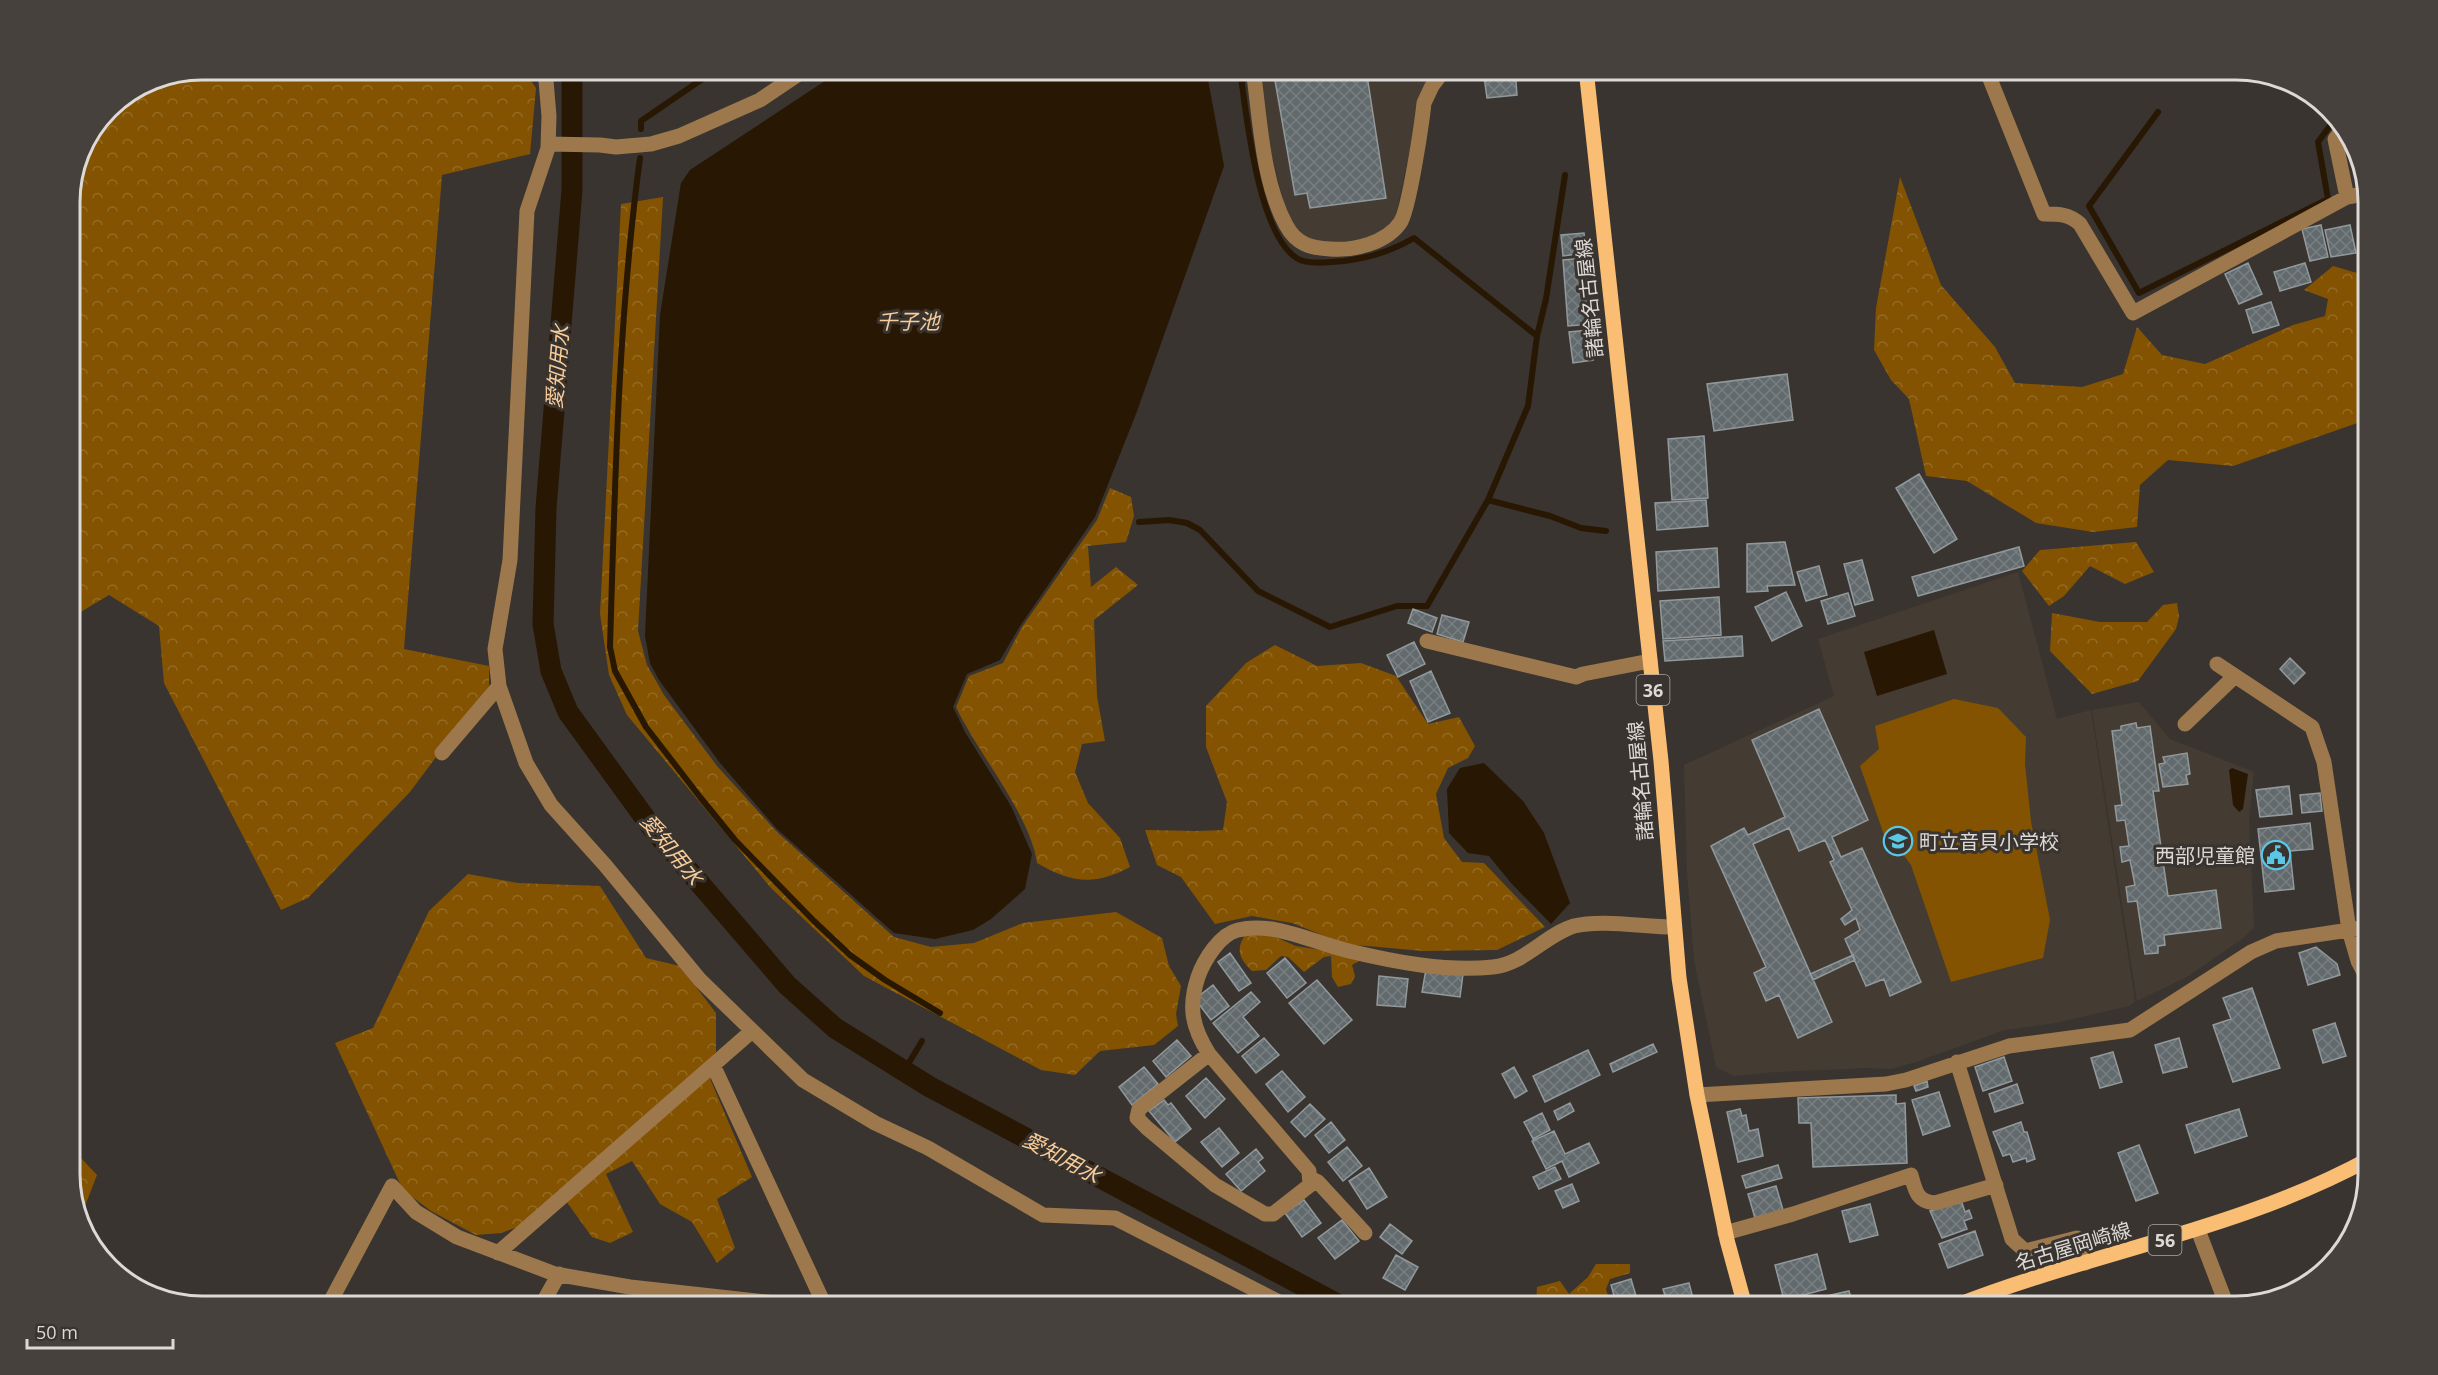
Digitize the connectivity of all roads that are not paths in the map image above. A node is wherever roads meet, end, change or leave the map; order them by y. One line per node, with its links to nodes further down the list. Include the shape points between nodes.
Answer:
1 (546, 80): 8 (street)
2 (790, 80): 8 (street, via 760,100 679,136 651,144)
3 (1255, 80): 4 (street, via 1267,166 1286,226 1306,246 1335,250 1383,239 1402,220 1424,103)
4 (1437, 80)
5 (1587, 80): 12 (main road, 諸輪名古屋線 / 36)
6 (1990, 80): 10 (street, via 2044,214 2064,214 2080,224 2133,313)
7 (2339, 135): 10 (street, via 2335,140)
8 (554, 144): 15 (street, via 527,211 510,560 495,649)
9 (2358, 195): 10 (street)
10 (2347, 197)
11 (1427, 641): 12 (street, via 1576,677)
12 (1650, 661): 18 (main road, 諸輪名古屋線 / 36)
13 (2217, 664): 14 (street)
14 (2235, 676): 16 (street); 20 (street, via 2312,728 2324,762)
15 (499, 686): 17 (street); 22 (street, via 526,763 551,806 700,980)
16 (2185, 724)
17 (442, 753)
18 (1674, 927): 23 (street, via 1573,926 1516,961 1494,968 1438,967 1347,951 1265,928 1235,930 1217,945 1199,974 1191,1004 1199,1039); 26 (main road, 諸輪名古屋線 / 36)
19 (2358, 929): 20 (street)
20 (2349, 930): 21 (street); 24 (street, via 2276,941 2251,952 2130,1030 2009,1046)
21 (2358, 961)
22 (752, 1032): 25 (street); 40 (street, via 803,1080 1043,1215 1115,1218)
23 (1209, 1054): 28 (street, via 1309,1170); 28 (street, via 1139,1108 1137,1118 1215,1185 1265,1214 1273,1214 1310,1185)
24 (1957, 1062): 26 (street, via 1886,1084); 29 (street)
25 (713, 1065): 33 (street); 39 (street)
26 (1697, 1095): 32 (main road, 諸輪名古屋線 / 36)
27 (2358, 1165): 30 (main road, 名古屋岡崎線 / 56, via 2333,1179)
28 (1310, 1178): 31 (street)
29 (1996, 1185): 32 (street, via 1926,1203 1917,1196 1911,1175); 34 (street, via 2012,1239 2025,1251 2077,1238)
30 (2198, 1230): 34 (main road, 名古屋岡崎線 / 56); 43 (street)
31 (1365, 1233)
32 (1725, 1233): 41 (main road, 諸輪名古屋線 / 36)
33 (498, 1253): 35 (street); 36 (street, via 457,1237 416,1212 392,1186)
34 (2085, 1263): 42 (main road, 名古屋岡崎線 / 56)
35 (558, 1275): 37 (street); 38 (street)
36 (334, 1295)
37 (548, 1295)
38 (700, 1295)
39 (820, 1295)
40 (1266, 1295)
41 (1742, 1295)
42 (1988, 1295)
43 (2223, 1295)

